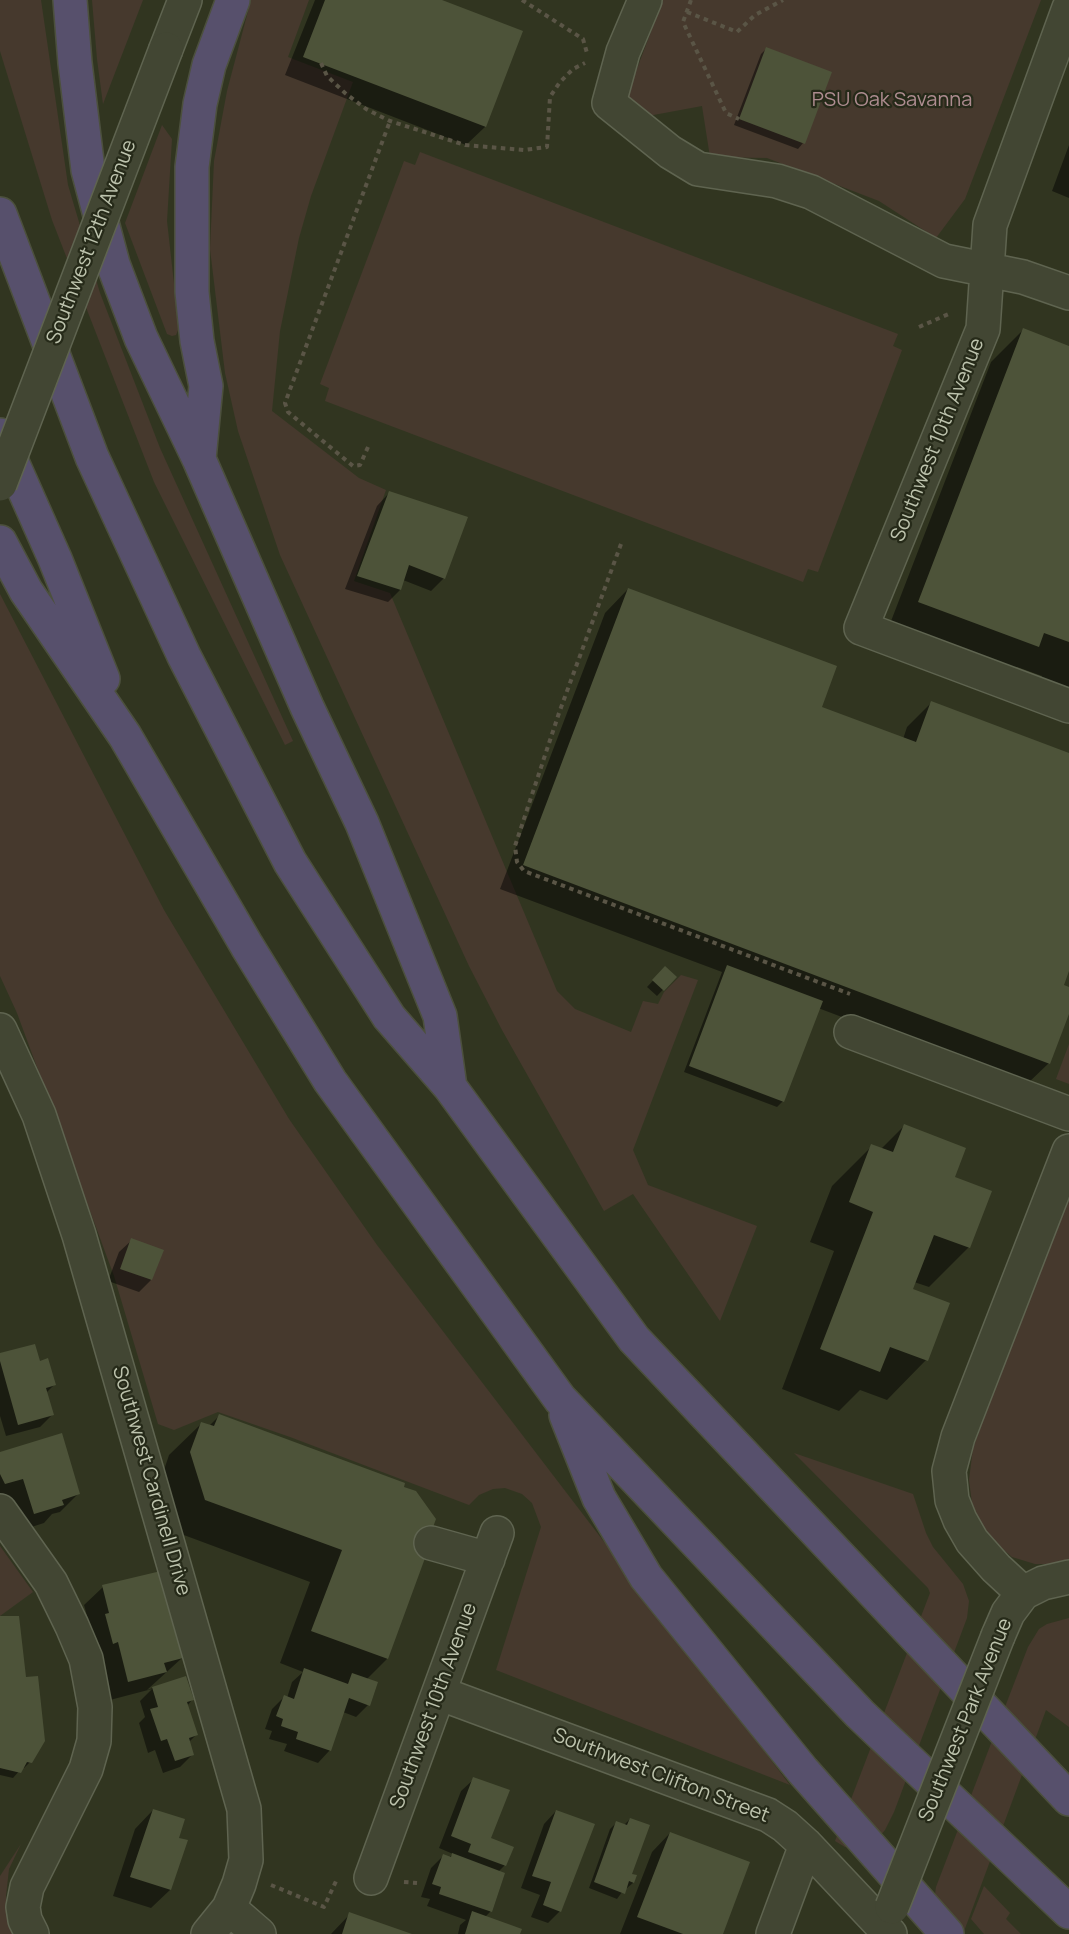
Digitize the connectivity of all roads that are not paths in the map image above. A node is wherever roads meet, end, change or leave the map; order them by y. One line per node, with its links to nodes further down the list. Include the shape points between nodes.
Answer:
1 (70, 0): 10 (highway, via 88,170 113,264 141,339)
2 (185, 0): 11 (street, Southwest 12th Avenue, bridge)
3 (233, 0): 10 (highway, via 209,65 192,167 192,292 206,386)
4 (645, 0): 7 (street, via 623,52 609,103 670,152 698,170 777,181 811,192 944,261)
5 (1069, 8): 7 (street, Southwest 10th Avenue, via 990,225)
6 (0, 214): 17 (highway, via 92,457 189,666 290,862 389,1017)
7 (987, 271): 8 (street, via 1023,277); 13 (street, Southwest 10th Avenue, via 983,329 861,628)
8 (1069, 293)
9 (0, 435): 14 (highway, via 55,559)
10 (199, 459): 17 (highway, via 362,823 440,1016)
11 (0, 484)
12 (0, 542): 14 (highway, via 26,591)
13 (1069, 706)
14 (125, 736): 20 (highway, via 330,1081)
15 (0, 1030): 30 (street, Southwest Cardinell Drive, via 39,1115 76,1224 243,1809 246,1860)
16 (851, 1032): 18 (street)
17 (450, 1087): 26 (highway, via 634,1339)
18 (1069, 1114)
19 (1069, 1151): 24 (street, via 958,1437 949,1471 952,1500 968,1534)
20 (560, 1399): 31 (highway, via 860,1714); 37 (highway, via 599,1498 646,1577 803,1771)
21 (0, 1511): 33 (street, via 51,1583 72,1626 86,1659 95,1707 94,1741 86,1769 27,1887 23,1907)
22 (431, 1543): 25 (street, Southwest 10th Avenue, via 492,1546)
23 (1069, 1578): 24 (street, via 1043,1583)
24 (1023, 1593): 32 (street, Southwest Park Avenue, bridge, via 998,1636)
25 (439, 1693): 28 (street, Southwest Clifton Street, via 750,1807 786,1826); 29 (street, Southwest 10th Avenue)
26 (1056, 1781): 27 (highway)
27 (1069, 1799)
28 (806, 1845): 32 (street, Southwest Clifton Street); 36 (street)
29 (356, 1874)
30 (229, 1908): 34 (street, Southwest Cardinell Drive); 35 (street)
31 (1069, 1912)
32 (888, 1922)
33 (32, 1934)
34 (208, 1934)
35 (259, 1934)
36 (773, 1934)
37 (947, 1934)

